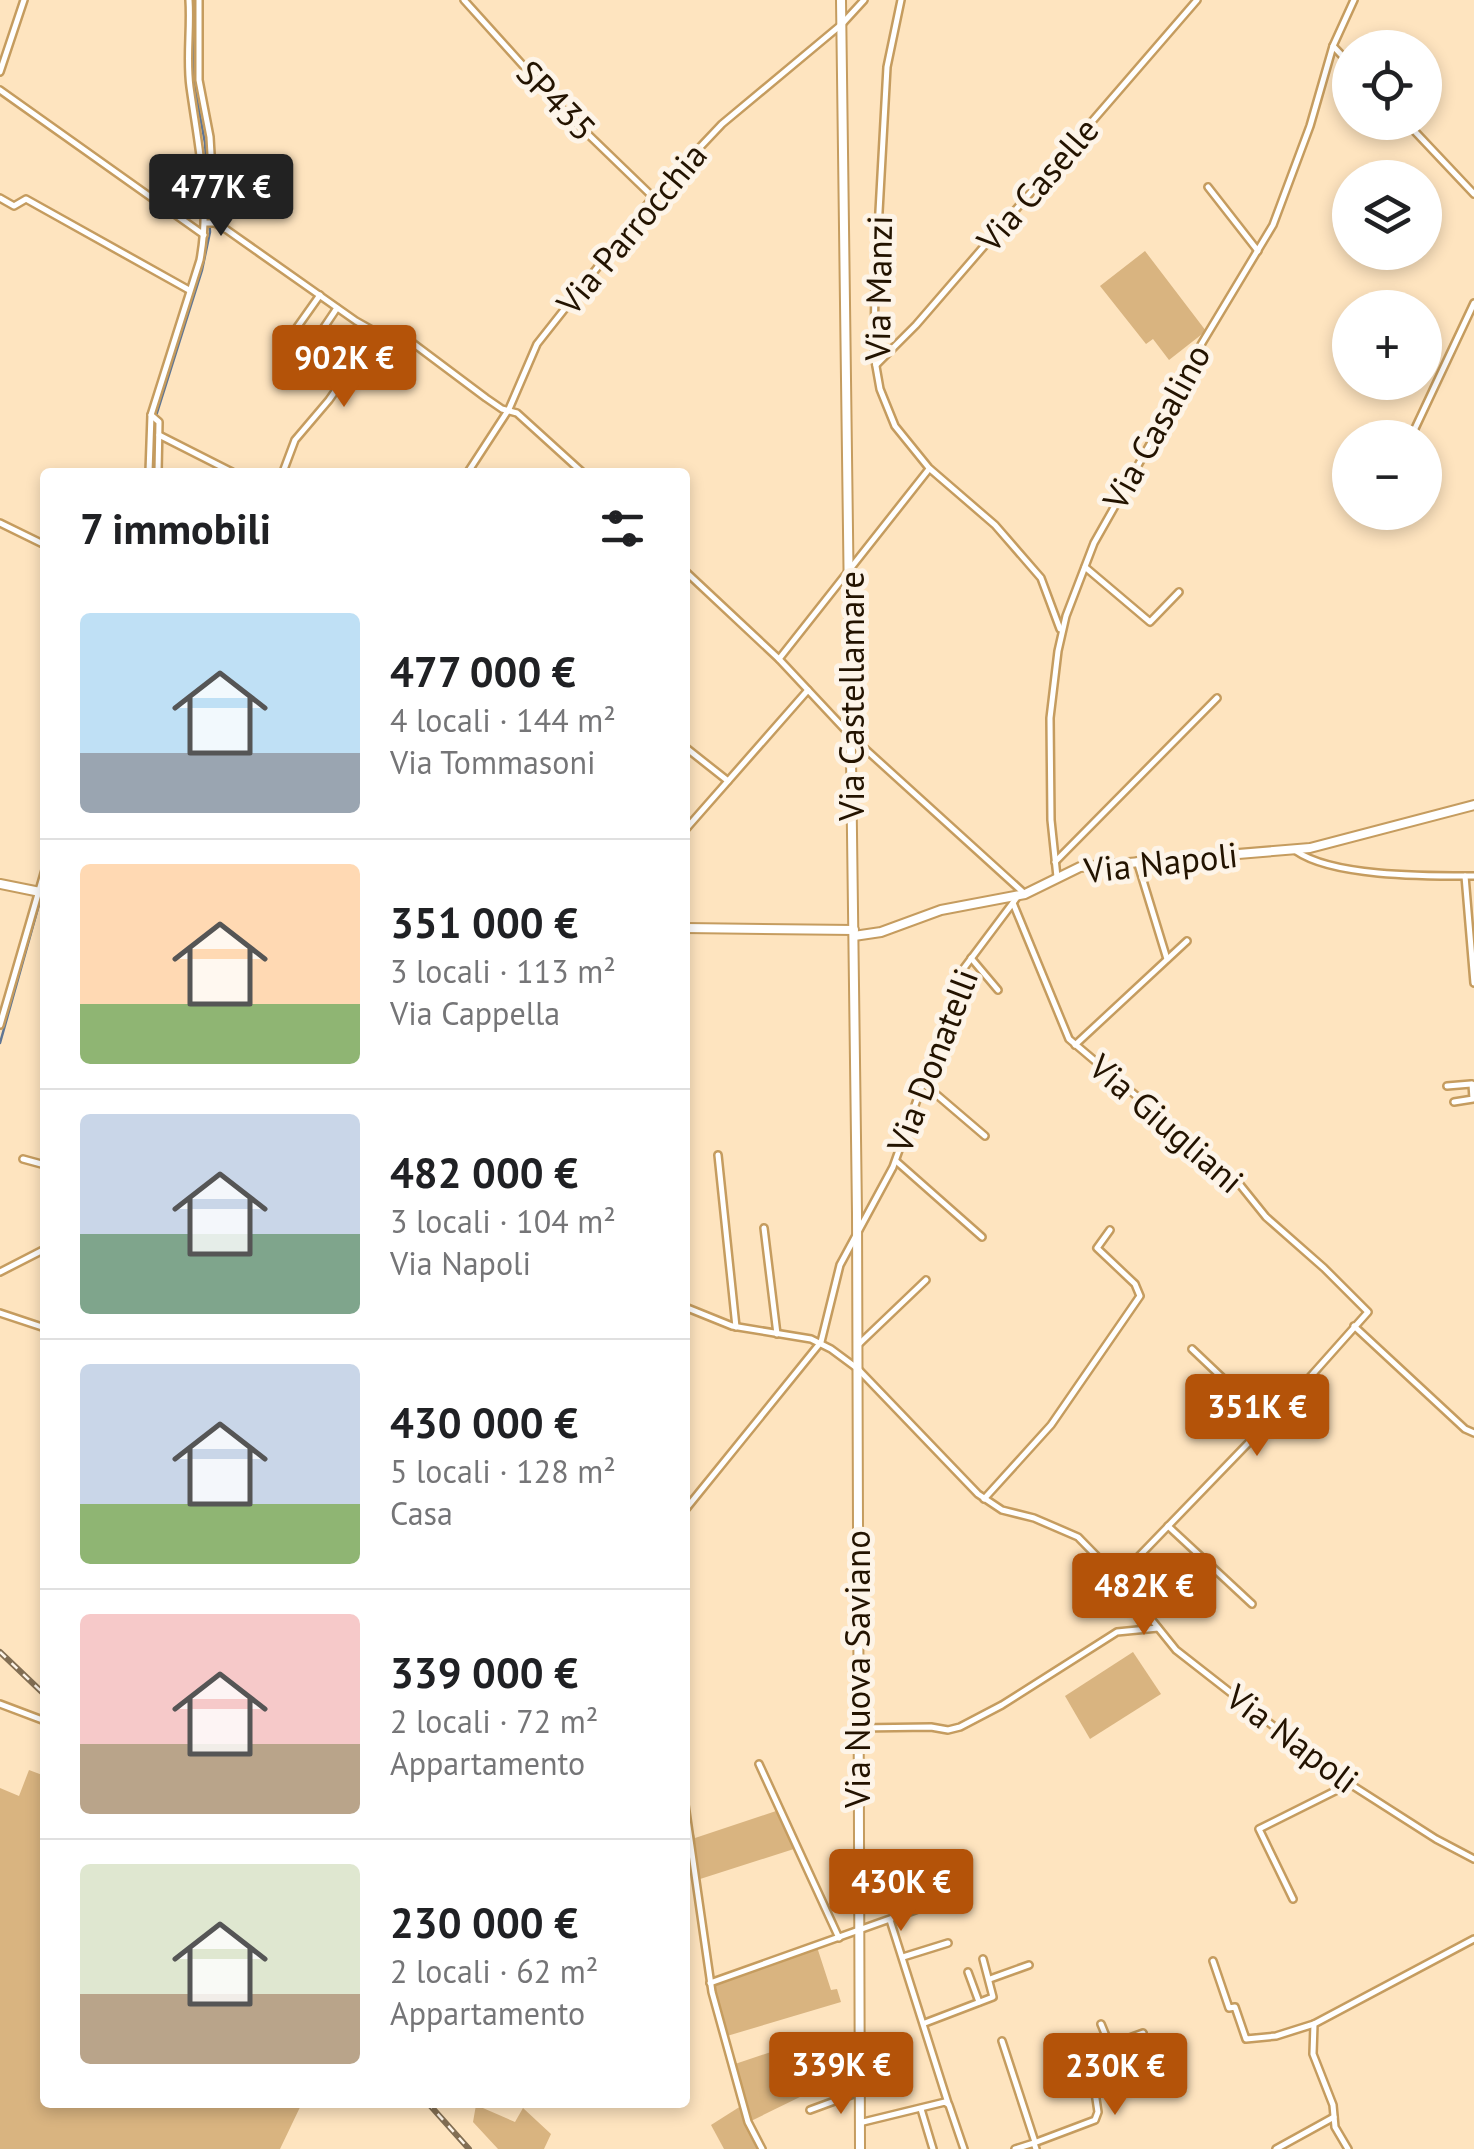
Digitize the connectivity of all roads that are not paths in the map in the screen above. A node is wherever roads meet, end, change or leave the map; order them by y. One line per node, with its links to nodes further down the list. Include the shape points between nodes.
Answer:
1 (24, 0): 15 (street)
2 (190, 0): 22 (street, via 190,81)
3 (199, 0): 22 (street)
4 (464, 0): 20 (street, SP435)
5 (842, 0): 12 (main road, Via Castellamare)
6 (864, 0): 12 (street, Via Parrocchia)
7 (901, 0): 31 (street, Via Manzi, via 887,67)
8 (1187, 0): 11 (street)
9 (1197, 0): 11 (street, Via Caselle)
10 (1354, 0): 13 (street, Via Casalino)
11 (1190, 8): 31 (street, Via Caselle)
12 (842, 24): 20 (street, Via Parrocchia, via 722,124); 47 (main road, Via Castellamare)
13 (1340, 30)
14 (1332, 49): 24 (street, Via Casalino, via 1289,190)
15 (0, 72)
16 (0, 90): 23 (street)
17 (1423, 140): 19 (street)
18 (1208, 186): 24 (street)
19 (1474, 194)
20 (652, 196): 33 (street, Via Parrocchia, via 537,344)
21 (0, 198): 25 (street, via 14,206 26,199)
22 (210, 223): 23 (street); 26 (street)
23 (204, 235): 25 (street)
24 (1259, 252): 46 (street, Via Casalino, via 1202,344)
25 (189, 290): 34 (street)
26 (320, 296): 28 (street); 30 (street)
27 (1474, 302): 35 (street)
28 (337, 308): 29 (street); 32 (street)
29 (377, 331): 33 (street, via 421,348); 40 (street, via 295,440)
30 (286, 343)
31 (875, 366): 43 (street, Via Manzi, via 895,426)
32 (296, 369)
33 (509, 409): 41 (street, Via Parrocchia); 42 (street)
34 (154, 417): 36 (street); 37 (street)
35 (1419, 420)
36 (159, 435): 38 (street); 39 (street)
37 (149, 468)
38 (158, 468)
39 (224, 468)
40 (285, 468)
41 (471, 468)
42 (577, 468)
43 (929, 468): 47 (street); 50 (street, Via Manzi, via 1041,578)
44 (0, 523): 45 (street)
45 (40, 543)
46 (1084, 566): 49 (street, via 1150,622); 50 (street, Via Casalino)
47 (851, 569): 51 (street); 54 (main road, Via Castellamare)
48 (690, 575): 51 (street)
49 (1179, 592)
50 (1062, 632): 61 (street, Via Casalino, via 1050,718)
51 (779, 660): 52 (street)
52 (808, 690): 54 (street); 56 (street)
53 (1218, 698): 61 (street)
54 (852, 737): 68 (street); 70 (main road, Via Castellamare)
55 (690, 751): 56 (street)
56 (728, 781): 58 (street)
57 (1474, 805): 59 (main road, Via Napoli)
58 (690, 824)
59 (1294, 850): 60 (main road, Via Napoli); 62 (street, via 1388,875)
60 (1137, 861): 64 (main road, Via Napoli, via 1080,867); 73 (street)
61 (1055, 862): 64 (street, Via Casalino)
62 (1465, 876): 63 (street); 74 (street)
63 (1474, 876)
64 (1057, 878): 68 (main road, Via Napoli)
65 (0, 884): 66 (main road)
66 (40, 892)
67 (40, 898): 76 (street)
68 (1019, 898): 70 (main road, Via Napoli); 72 (street, Via Donatelli); 77 (street, Via Giugliani)
69 (690, 928): 70 (main road, Via Napoli)
70 (854, 933): 89 (main road, Via Castellamare)
71 (1187, 942): 73 (street)
72 (971, 958): 75 (street); 78 (street, Via Donatelli)
73 (1168, 960): 77 (street)
74 (1474, 983)
75 (998, 990)
76 (0, 1025)
77 (1075, 1045): 98 (street, Via Giugliani, via 1237,1181 1266,1218 1368,1312)
78 (923, 1083): 82 (street); 85 (street, Via Donatelli)
79 (1473, 1084): 80 (street); 81 (street, via 1473,1099)
80 (1447, 1086)
81 (1454, 1102)
82 (985, 1136)
83 (718, 1155): 97 (street)
84 (24, 1158): 86 (street)
85 (896, 1161): 89 (street, Via Donatelli); 90 (street)
86 (40, 1163)
87 (764, 1228): 99 (street)
88 (1110, 1230): 106 (street, via 1097,1248 1140,1296 1051,1424)
89 (857, 1232): 100 (street, Via Donatelli, via 840,1265); 101 (main road, Via Castellamare)
90 (982, 1238)
91 (40, 1252): 92 (street)
92 (0, 1272)
93 (926, 1280): 101 (street)
94 (690, 1309): 97 (street)
95 (0, 1313): 96 (street)
96 (40, 1326)
97 (736, 1326): 99 (street)
98 (1354, 1326): 104 (street); 105 (street)
99 (777, 1334): 100 (street)
100 (821, 1342): 103 (street, Via Napoli); 107 (street)
101 (858, 1345): 103 (main road, Via Castellamare)
102 (1192, 1349): 104 (street)
103 (858, 1369): 106 (street, Via Napoli); 114 (main road, Via Nuova Saviano)
104 (1269, 1422): 108 (street)
105 (1474, 1433)
106 (984, 1499): 109 (street, Via Napoli, via 1078,1537)
107 (690, 1504)
108 (1168, 1526): 109 (street); 110 (street)
109 (1118, 1578): 111 (street, Via Napoli)
110 (1252, 1604)
111 (1158, 1628): 114 (street, via 1117,1632 960,1727); 116 (street, Via Napoli, via 1176,1650)
112 (0, 1704): 113 (street)
113 (40, 1719)
114 (858, 1728): 124 (main road, Via Nuova Saviano)
115 (759, 1764): 125 (street)
116 (1350, 1784): 120 (street, Via Napoli); 121 (street, via 1259,1829)
117 (690, 1832): 119 (street)
118 (690, 1852): 119 (street)
119 (694, 1853): 134 (street)
120 (1474, 1859)
121 (1293, 1899)
122 (932, 1904): 123 (street)
123 (890, 1920): 124 (street); 128 (street)
124 (858, 1932): 125 (street); 144 (main road, Via Nuova Saviano)
125 (839, 1938): 134 (street)
126 (1474, 1939): 138 (street)
127 (948, 1943): 128 (street)
128 (902, 1957): 136 (street)
129 (984, 1958): 133 (street)
130 (1213, 1961): 138 (street, via 1246,2038)
131 (1029, 1964): 133 (street)
132 (968, 1972): 135 (street)
133 (989, 1979): 135 (street, via 993,1997)
134 (710, 1984): 151 (street, via 748,2122)
135 (979, 2002): 136 (street)
136 (924, 2023): 145 (street)
137 (1101, 2024): 141 (street)
138 (1314, 2024): 148 (street, via 1313,2054)
139 (1143, 2034): 141 (street)
140 (1002, 2041): 150 (street)
141 (1113, 2044): 143 (street, via 1116,2052)
142 (1150, 2082): 143 (street)
143 (1092, 2088): 150 (street, via 1095,2120)
144 (859, 2092): 147 (street); 149 (main road, Via Nuova Saviano)
145 (948, 2103): 146 (street); 154 (street)
146 (921, 2109): 149 (street); 153 (street)
147 (810, 2110)
148 (1334, 2118): 156 (street); 157 (street)
149 (860, 2123): 152 (main road, Via Nuova Saviano)
150 (1035, 2145): 155 (street)
151 (762, 2149)
152 (860, 2149)
153 (932, 2149)
154 (964, 2149)
155 (1015, 2149)
156 (1276, 2149)
157 (1348, 2149)

